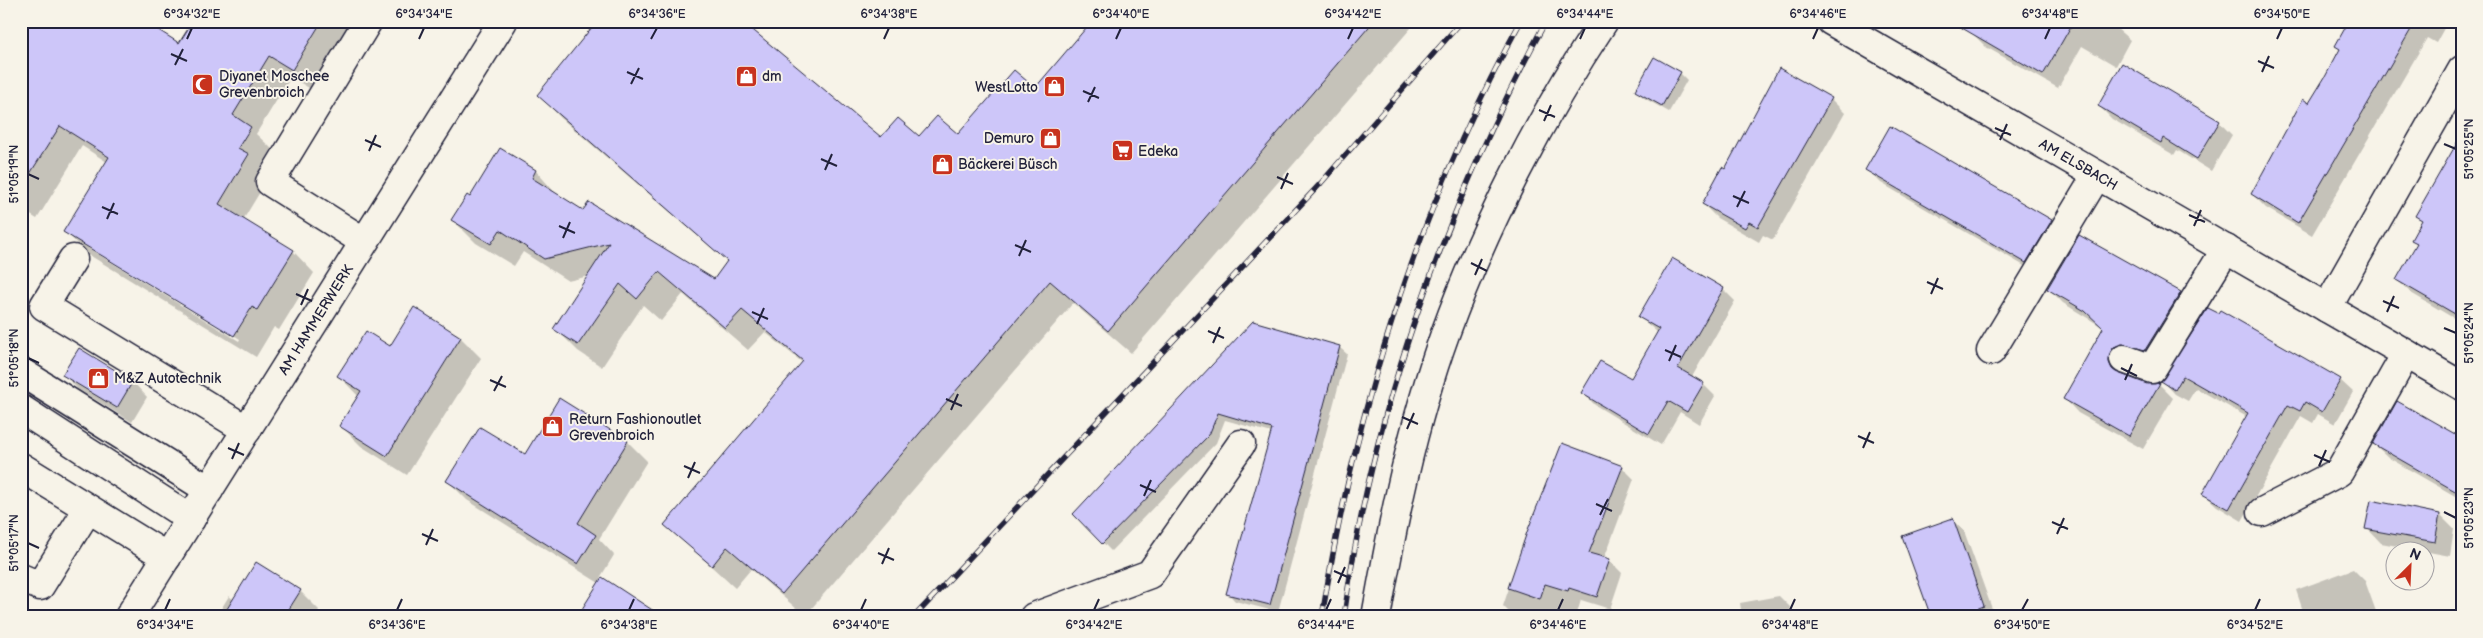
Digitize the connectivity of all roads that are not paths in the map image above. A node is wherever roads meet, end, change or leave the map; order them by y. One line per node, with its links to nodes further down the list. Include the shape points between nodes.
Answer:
1 (368, 21): 7 (street, via 270,182)
2 (503, 21): 7 (street, AM HAMMERWERK)
3 (1604, 21): 28 (street, via 1544,121 1496,215 1457,303 1413,438)
4 (1831, 21): 6 (street, AM ELSBACH)
5 (2462, 70): 10 (street)
6 (2097, 175): 8 (street, AM ELSBACH); 11 (street)
7 (363, 241): 17 (street, AM HAMMERWERK)
8 (2226, 250): 10 (street, AM ELSBACH); 13 (street, via 2152,369)
9 (73, 259): 17 (street, via 44,306)
10 (2327, 308): 12 (street, AM ELSBACH)
11 (1991, 351)
12 (2406, 354): 15 (street, AM ELSBACH); 22 (street, via 2339,472)
13 (2124, 359)
14 (21, 372): 20 (street)
15 (2462, 386)
16 (21, 410): 23 (street)
17 (247, 430): 20 (street, AM HAMMERWERK)
18 (1241, 444): 27 (street, via 1150,574)
19 (21, 467): 21 (street)
20 (209, 490): 23 (street, AM HAMMERWERK)
21 (88, 509): 24 (street); 25 (street, via 40,586)
22 (2262, 512)
23 (191, 519): 24 (street, AM HAMMERWERK)
24 (167, 557): 26 (street, AM HAMMERWERK)
25 (21, 578)
26 (129, 617)
27 (1034, 617)
28 (1376, 617)

